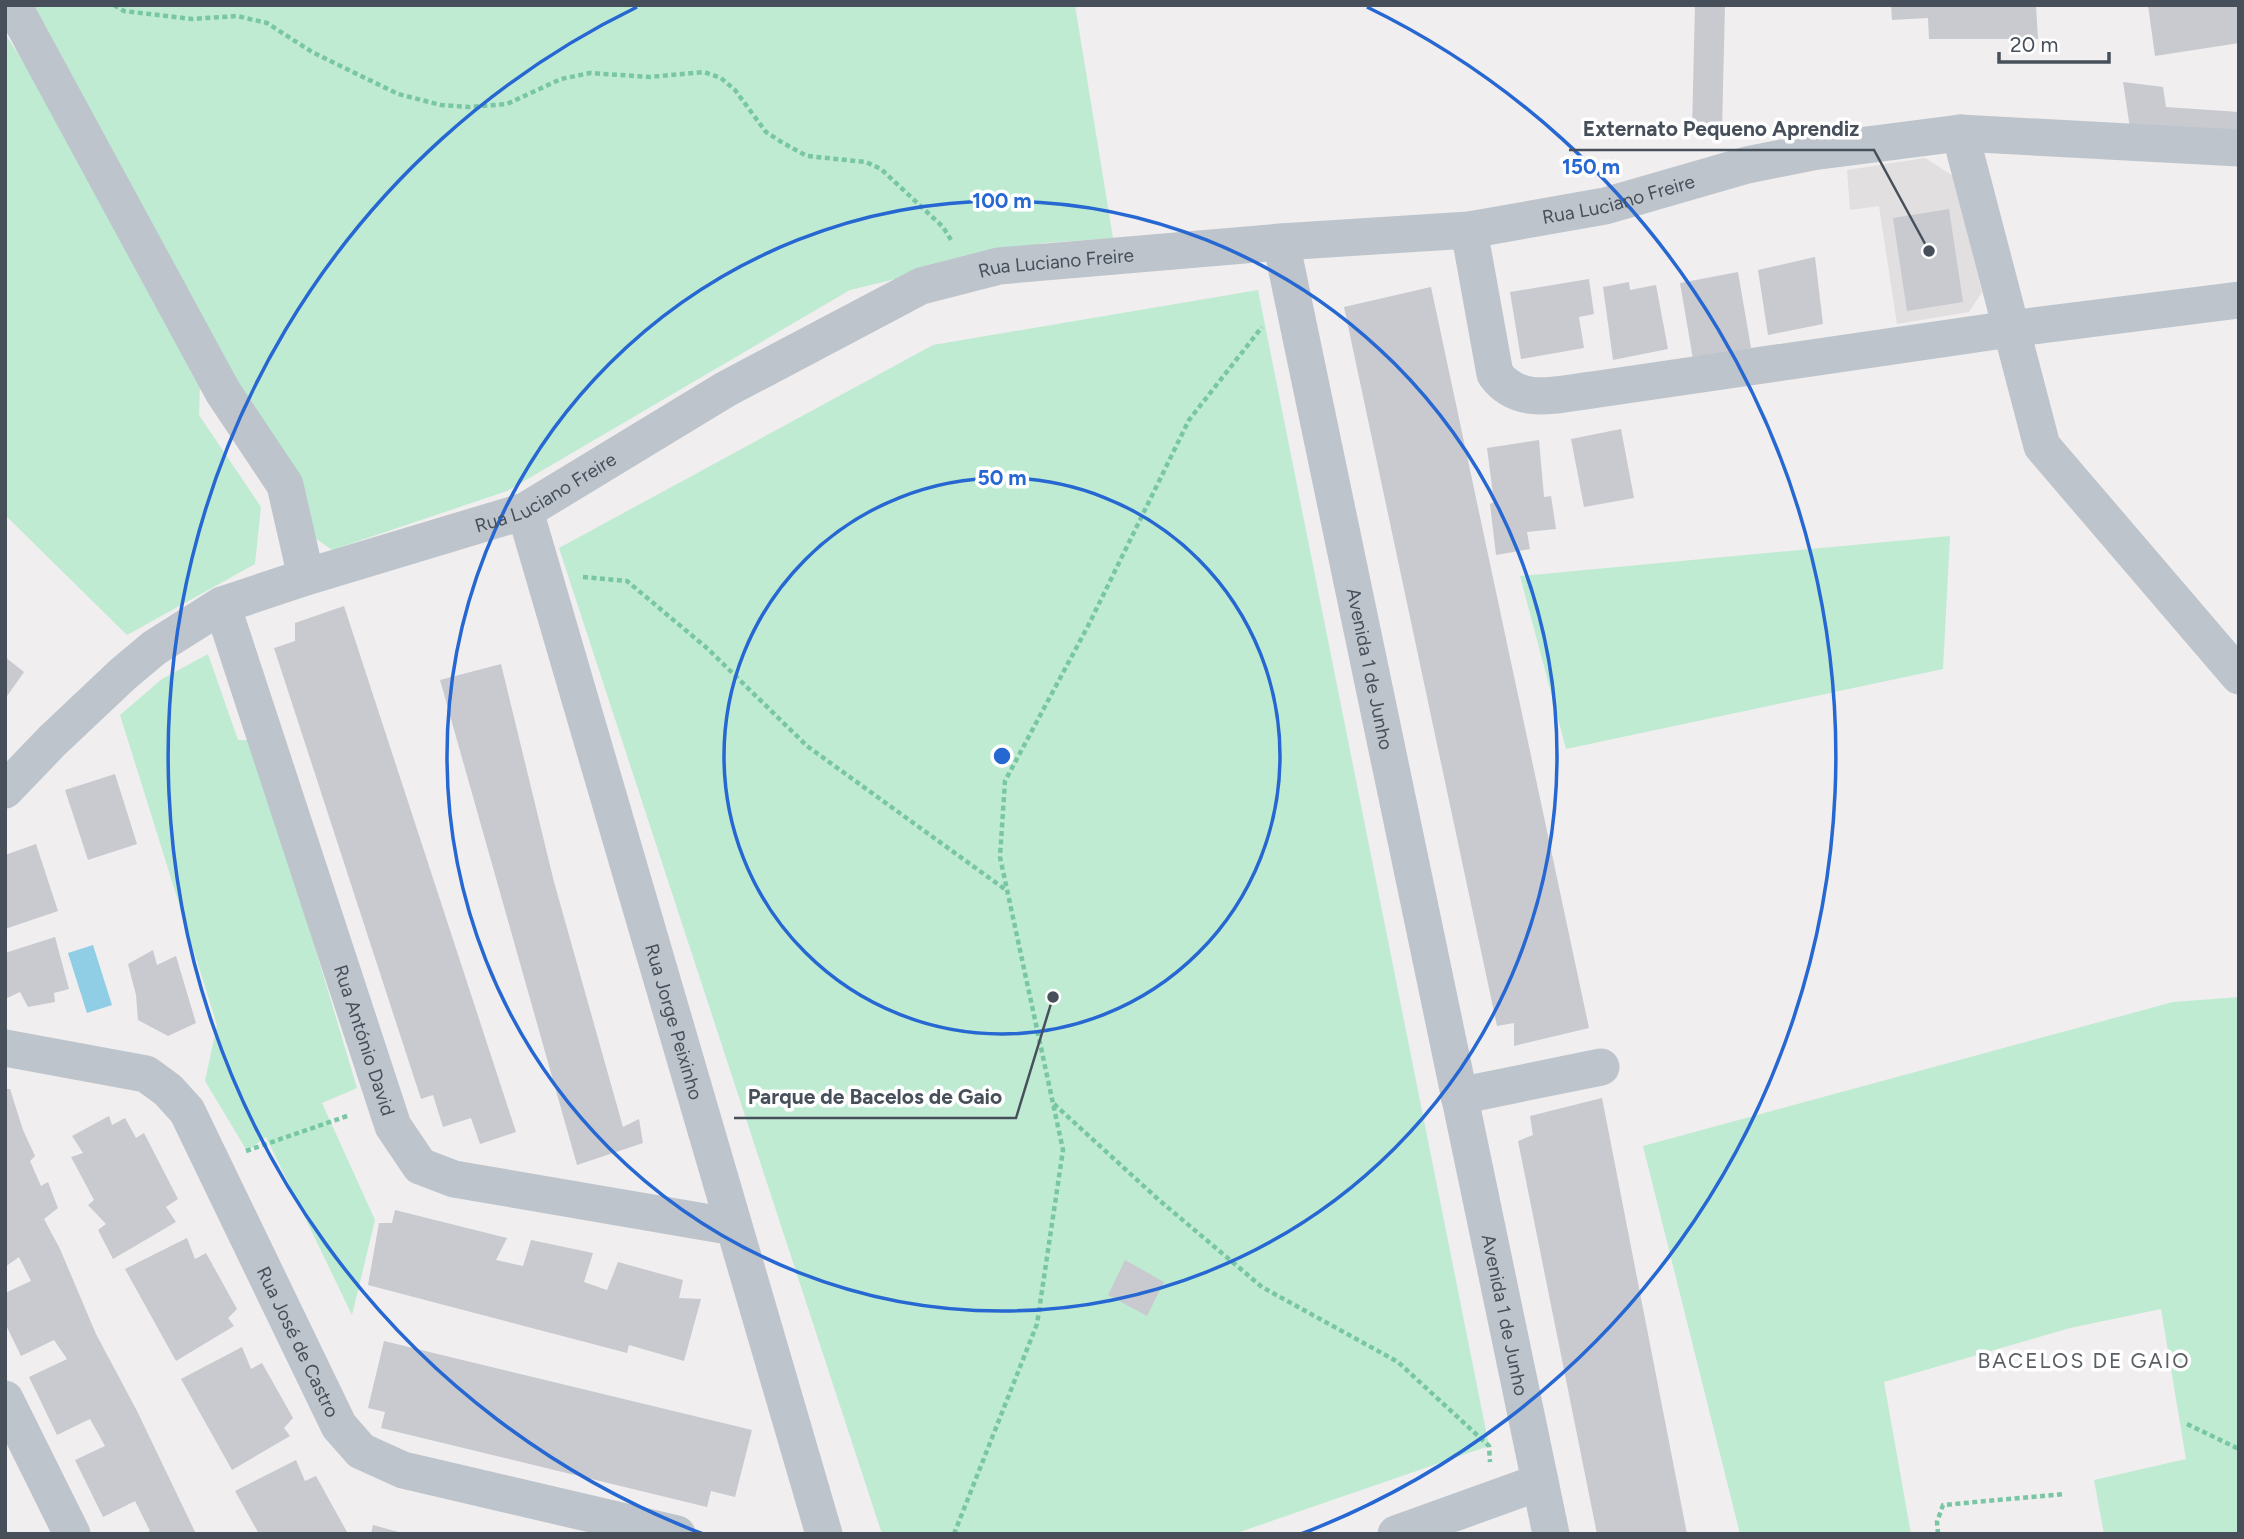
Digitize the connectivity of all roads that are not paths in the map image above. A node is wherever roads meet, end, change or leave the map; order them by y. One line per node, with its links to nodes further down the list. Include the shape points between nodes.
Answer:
1 (13, 5): 9 (street, via 223,392 285,485)
2 (1960, 133): 3 (street, Rua Luciano Freire); 4 (street, Rua Luciano Freire, via 1812,152 1747,165 1605,206); 7 (street)
3 (2239, 148)
4 (1469, 230): 5 (street, Rua Luciano Freire); 7 (street, via 1495,374 1518,394 1592,390)
5 (1281, 242): 8 (street, Rua Luciano Freire, via 999,266 921,286 726,389); 15 (street, Avenida 1 de Junho)
6 (2239, 300): 7 (street)
7 (2010, 328): 11 (street, via 2042,446)
8 (525, 511): 9 (street, Rua Luciano Freire); 16 (street, Rua Jorge Peixinho)
9 (306, 577): 10 (street, Rua Luciano Freire)
10 (222, 605): 12 (street, Rua Luciano Freire, via 154,648 123,674); 16 (street, Rua António David, via 393,1126 420,1166 453,1179)
11 (2239, 676)
12 (5, 790)
13 (5, 1048): 20 (street, Rua José de Castro, via 146,1074 187,1111 339,1426 361,1451 403,1470)
14 (1601, 1067): 15 (street)
15 (1459, 1096): 18 (street, Avenida 1 de Junho)
16 (734, 1227): 21 (street, Rua Jorge Peixinho)
17 (5, 1399): 19 (street)
18 (1540, 1482): 22 (street); 23 (street, Avenida 1 de Junho)
19 (72, 1534)
20 (677, 1534)
21 (824, 1534)
22 (1396, 1534)
23 (1551, 1534)

